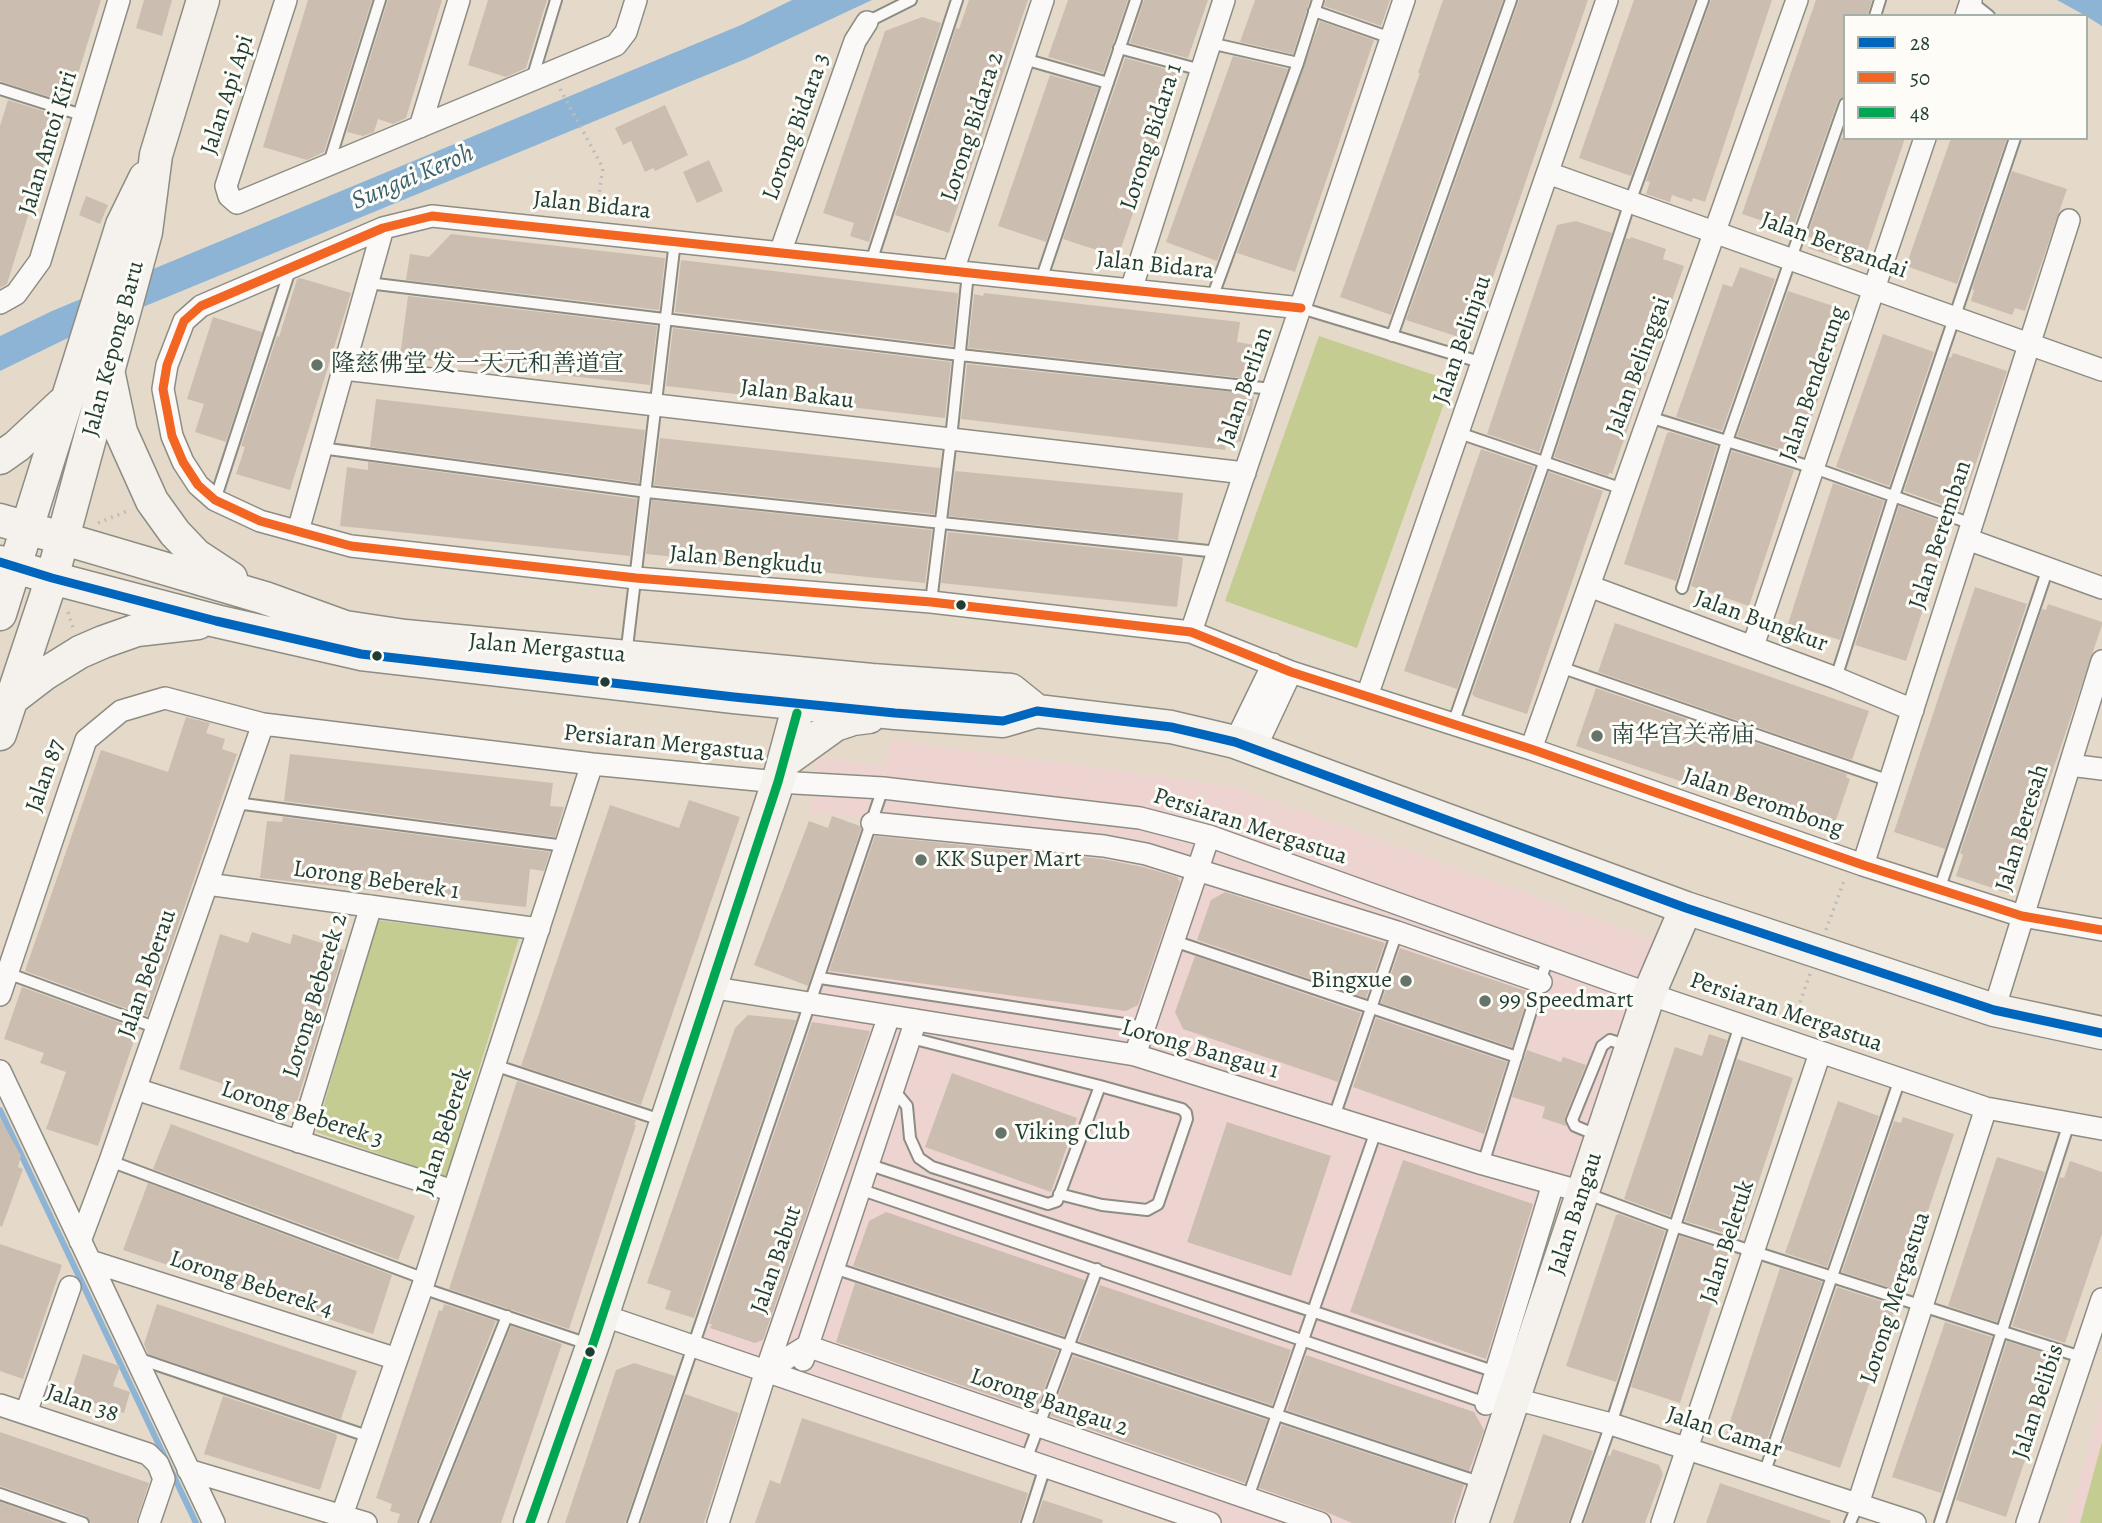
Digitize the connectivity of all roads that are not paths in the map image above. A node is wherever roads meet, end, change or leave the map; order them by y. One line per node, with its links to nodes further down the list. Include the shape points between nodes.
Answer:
1 (119, 0): 33 (street, Jalan Antoi Kiri)
2 (202, 0): 61 (main road, Jalan Kepong Baru)
3 (286, 0): 37 (street, Jalan Api Api, via 226,186 237,203)
4 (380, 0): 37 (lane)
5 (459, 0): 34 (street)
6 (556, 0): 28 (lane)
7 (636, 0): 28 (street, via 626,32 616,45)
8 (911, 0): 21 (lane)
9 (957, 0): 46 (lane)
10 (1043, 0): 25 (street, Lorong Bidara 2)
11 (1136, 0): 24 (lane)
12 (1224, 0): 23 (street, Lorong Bidara 1)
13 (1404, 0): 22 (street, Jalan Berlian)
14 (1511, 0): 58 (lane)
15 (1607, 0): 38 (street, Jalan Belinjau)
16 (1703, 0): 39 (lane)
17 (1797, 0): 42 (street, Jalan Belinggai)
18 (1316, 5): 22 (lane); 26 (lane)
19 (1969, 6): 20 (lane)
20 (1985, 14)
21 (867, 22): 44 (street, Lorong Bidara 3, via 855,41)
22 (1391, 38): 55 (street, Jalan Berlian)
23 (1210, 43): 26 (lane); 27 (street, Lorong Bidara 1)
24 (1119, 48): 27 (lane); 29 (lane)
25 (1024, 59): 29 (lane); 48 (street, Lorong Bidara 2)
26 (1298, 63): 54 (lane)
27 (1201, 70): 52 (street, Lorong Bidara 1)
28 (532, 79): 34 (street)
29 (1108, 83): 49 (lane)
30 (2, 89): 31 (lane); 33 (lane)
31 (0, 102)
32 (1843, 110): 45 (lane)
33 (85, 116): 53 (street, Jalan Antoi Kiri, via 40,261)
34 (421, 127): 37 (street)
35 (1924, 140): 51 (street, Jalan Benderung)
36 (2014, 140): 56 (lane)
37 (328, 165)
38 (1548, 173): 39 (street, Jalan Bergandai); 62 (street, Jalan Belinjau)
39 (1630, 202): 42 (street, Jalan Bergandai); 74 (lane)
40 (2069, 220): 59 (street, Jalan Beremban)
41 (383, 228): 43 (street, Jalan Bidara, via 432,216); 47 (street, Jalan Bidara); 50 (street)
42 (1715, 232): 45 (street, Jalan Bergandai); 68 (street, Jalan Belinggai)
43 (675, 242): 44 (street, Jalan Bidara); 57 (lane)
44 (780, 253): 46 (street, Jalan Bidara)
45 (1792, 260): 51 (street, Jalan Bergandai); 71 (lane)
46 (871, 262): 48 (street, Jalan Bidara)
47 (291, 267): 80 (lane); 80 (street, Jalan Bidara, via 201,306 184,321 167,365 163,389 172,436 198,485)
48 (960, 272): 49 (street, Jalan Bidara); 60 (lane)
49 (1041, 281): 52 (street, Jalan Bidara)
50 (368, 283): 57 (lane); 63 (street)
51 (1874, 289): 56 (street, Jalan Bergandai); 75 (street, Jalan Benderung)
52 (1131, 290): 54 (street, Jalan Bidara)
53 (8, 298)
54 (1212, 298): 55 (street, Jalan Bidara)
55 (1301, 308): 58 (lane); 65 (street, Jalan Berlian)
56 (1956, 317): 59 (street, Jalan Bergandai); 79 (lane)
57 (666, 319): 60 (lane); 67 (lane)
58 (1392, 336): 62 (lane)
59 (2030, 344): 64 (street, Jalan Bergandai); 84 (street, Jalan Beremban)
60 (960, 355): 65 (lane); 70 (lane)
61 (99, 362): 66 (main road, Jalan Kepong Baru); 85 (main road, Jalan Kepong Baru); 94 (main road, via 121,432 152,501 196,555)
62 (1483, 363): 69 (street, Jalan Belinjau)
63 (344, 369): 67 (street, Jalan Bakau); 72 (street)
64 (2102, 370)
65 (1272, 390): 76 (street, Jalan Berlian)
66 (65, 402): 73 (main road); 82 (main road, Jalan Kepong Baru)
67 (657, 405): 70 (street, Jalan Bakau); 78 (lane)
68 (1649, 417): 71 (lane); 77 (street, Jalan Belinggai)
69 (1459, 433): 74 (lane); 107 (street, Jalan Belinjau)
70 (951, 439): 76 (street, Jalan Bakau); 81 (lane)
71 (1727, 441): 75 (lane); 92 (lane)
72 (321, 448): 78 (lane); 83 (street)
73 (0, 458)
74 (1544, 463): 77 (lane); 115 (lane)
75 (1814, 468): 79 (lane); 99 (street, Jalan Benderung)
76 (1245, 473): 86 (street, Jalan Berlian)
77 (1623, 489): 91 (street, Jalan Belinggai)
78 (647, 492): 81 (lane); 90 (lane)
79 (1894, 496): 84 (lane); 105 (lane)
80 (215, 500): 83 (street, Jalan Bidara, via 260,521)
81 (941, 522): 86 (lane); 95 (lane)
82 (13, 525): 85 (main road, Jalan Mergastua); 87 (main road, Jalan Kepong Baru)
83 (298, 531): 90 (street, Jalan Bengkudu, via 352,546)
84 (1970, 532): 88 (street); 111 (street, Jalan Beremban)
85 (62, 540): 89 (main road, Jalan Kepong Baru); 94 (main road, Jalan Mergastua)
86 (1218, 552): 98 (street, Jalan Berlian)
87 (7, 564): 89 (main road, Jalan Mergastua); 96 (main road, Jalan Kepong Baru)
88 (2048, 568): 93 (street); 132 (lane)
89 (52, 578): 97 (main road, Jalan Mergastua); 109 (main road, Jalan Kepong Baru)
90 (636, 578): 95 (street, Jalan Bengkudu); 100 (lane)
91 (1589, 586): 99 (street, Jalan Bungkur); 102 (street, Jalan Belinggai)
92 (1682, 588)
93 (2102, 588)
94 (265, 598): 100 (main road, Jalan Mergastua, via 345,627)
95 (931, 602): 98 (street, Jalan Bengkudu)
96 (0, 614)
97 (216, 621): 108 (main road, Jalan Mergastua, via 362,654); 109 (main road, via 137,630 103,642 61,663)
98 (1191, 632): 103 (street, Jalan Berombong)
99 (1753, 646): 105 (street, Jalan Bungkur)
100 (626, 656): 104 (main road, Jalan Mergastua)
101 (2102, 661): 120 (street, Jalan Beresah)
102 (1560, 667): 118 (street, Jalan Belinggai); 123 (lane)
103 (1282, 668): 107 (street, Jalan Berombong); 117 (street)
104 (765, 669): 106 (main road, Jalan Mergastua); 110 (main road)
105 (1836, 678): 111 (street, Jalan Bungkur)
106 (872, 680): 110 (main road, via 824,691); 112 (main road, Jalan Mergastua, via 1011,690)
107 (1367, 696): 115 (street, Jalan Berombong)
108 (734, 697): 110 (main road, Jalan Mergastua); 122 (main road, via 769,725 777,739)
109 (13, 698): 116 (main road, Jalan Kepong Baru)
110 (799, 704): 113 (main road, Jalan Mergastua); 122 (main road)
111 (1913, 710): 123 (street, Jalan Beremban)
112 (1037, 711): 113 (main road, Jalan Mergastua, via 1003,721); 117 (main road, Jalan Mergastua, via 1171,727)
113 (895, 713): 122 (main road, via 835,725)
114 (263, 724): 119 (street, Persiaran Mergastua); 125 (street, Jalan Beberau); 141 (street, Jalan 87, via 165,698 121,711 86,740)
115 (1453, 724): 118 (street, Jalan Berombong)
116 (0, 734)
117 (1245, 746): 134 (main road, Jalan Mergastua)
118 (1531, 749): 129 (street, Jalan Berombong)
119 (592, 764): 122 (street, Persiaran Mergastua); 128 (street, Jalan Beberek)
120 (2070, 765): 121 (street); 135 (street, Jalan Beresah)
121 (2102, 769)
122 (781, 771): 124 (street, Persiaran Mergastua); 144 (main road)
123 (1890, 781): 129 (street, Jalan Beremban)
124 (883, 788): 126 (lane); 127 (street, Persiaran Mergastua, via 1140,818)
125 (236, 803): 128 (lane); 131 (street, Jalan Beberau)
126 (872, 822): 130 (street, via 1104,846); 142 (lane)
127 (1209, 836): 130 (street); 140 (street, Persiaran Mergastua)
128 (565, 846): 136 (street, Jalan Beberek)
129 (1863, 865): 132 (street, Jalan Berombong)
130 (1198, 868): 138 (street); 139 (street)
131 (207, 884): 133 (street, Lorong Beberek 1); 153 (street, Jalan Beberau)
132 (1939, 890): 135 (street, Jalan Berombong)
133 (371, 906): 136 (street, Lorong Beberek 1); 171 (street, Lorong Beberek 2)
134 (1686, 908): 145 (main road, Jalan Bangau); 149 (main road, Jalan Mergastua)
135 (2022, 916): 137 (street, Jalan Berombong); 149 (street, Jalan Beresah)
136 (538, 929): 159 (street, Jalan Beberek)
137 (2102, 930)
138 (1397, 932): 143 (street); 148 (lane)
139 (1174, 941): 148 (lane); 152 (street)
140 (1548, 957): 143 (lane); 145 (street, Persiaran Mergastua)
141 (7, 973): 146 (street, Jalan 87); 153 (lane)
142 (820, 978): 147 (lane); 152 (lane)
143 (1541, 982): 158 (lane)
144 (709, 988): 147 (street, Lorong Bangau 1); 167 (main road)
145 (1649, 994): 151 (street, Persiaran Mergastua); 175 (main road, Jalan Bangau, via 1602,1137)
146 (0, 995)
147 (811, 1004): 150 (street, Lorong Bangau 1); 196 (lane)
148 (1371, 1009): 158 (lane); 166 (lane)
149 (1994, 1010): 155 (main road, Jalan Mergastua)
150 (889, 1016): 154 (street, Lorong Bangau 1); 202 (street, Jalan Babut)
151 (1740, 1025): 156 (street, Persiaran Mergastua); 179 (lane)
152 (1144, 1027): 157 (street)
153 (157, 1028): 164 (street, Jalan Beberau)
154 (913, 1029): 157 (street, Lorong Bangau 1); 162 (lane); 163 (street)
155 (2102, 1033)
156 (1820, 1053): 161 (street, Persiaran Mergastua); 181 (street, Jalan Beletuk)
157 (1135, 1055): 166 (street, Lorong Bangau 1)
158 (1517, 1058): 174 (lane)
159 (494, 1065): 167 (lane); 177 (street, Jalan Beberek)
160 (0, 1071): 180 (street)
161 (1899, 1080): 165 (street, Persiaran Mergastua); 185 (lane)
162 (1100, 1086): 178 (lane); 178 (lane, via 1186,1113 1158,1205 1147,1210)
163 (893, 1089): 173 (street); 178 (lane, via 906,1106 910,1138 919,1158 932,1167 1048,1204 1057,1201)
164 (136, 1090): 171 (street, Lorong Beberek 3); 172 (street, Jalan Beberau)
165 (1986, 1108): 168 (street, Persiaran Mergastua); 189 (street, Lorong Mergastua)
166 (1334, 1117): 170 (street, Lorong Bangau 1)
167 (666, 1121): 191 (main road)
168 (2069, 1123): 169 (street, Persiaran Mergastua); 193 (lane)
169 (2102, 1129)
170 (1376, 1131): 174 (street, Lorong Bangau 1); 190 (lane)
171 (299, 1142): 177 (street, Lorong Beberek 3)
172 (110, 1161): 180 (street, Jalan Beberau); 186 (lane)
173 (867, 1164): 176 (street); 190 (lane)
174 (1483, 1164): 175 (street, Lorong Bangau 1)
175 (1568, 1188): 179 (lane); 203 (street); 206 (main road, Jalan Bangau)
176 (859, 1189): 183 (street); 184 (lane)
177 (453, 1191): 186 (street, Jalan Beberek)
178 (1059, 1194)
179 (1674, 1226): 181 (lane); 209 (lane)
180 (80, 1241): 182 (street)
181 (1752, 1251): 185 (lane); 212 (street, Jalan Beletuk)
182 (90, 1261): 199 (street); 201 (street, Lorong Beberek 4)
183 (834, 1268): 197 (street); 198 (lane)
184 (1097, 1269): 194 (lane); 198 (lane)
185 (1833, 1278): 189 (lane); 215 (lane)
186 (423, 1284): 192 (lane); 201 (street, Jalan Beberek)
187 (70, 1287): 207 (street)
188 (2102, 1298): 200 (street, Jalan Belibis)
189 (1921, 1306): 193 (lane); 219 (street, Lorong Mergastua)
190 (1313, 1311): 194 (lane); 203 (lane)
191 (602, 1315): 195 (main road); 196 (street)
192 (507, 1316): 195 (lane); 225 (lane)
193 (2001, 1331): 200 (lane); 236 (lane)
194 (1303, 1342): 206 (lane); 208 (lane)
195 (593, 1345): 226 (main road)
196 (693, 1346): 202 (street); 227 (lane)
197 (807, 1346): 202 (street); 204 (street); 210 (street, Lorong Bangau 2)
198 (1069, 1346): 208 (lane); 210 (lane)
199 (135, 1357): 211 (lane); 214 (street)
200 (2081, 1357): 237 (street, Jalan Belibis)
201 (397, 1359): 211 (street, Jalan Beberek)
202 (766, 1371): 204 (street); 228 (street, Jalan Babut)
203 (1496, 1372): 206 (street)
204 (796, 1382): 213 (street)
205 (0, 1405): 207 (street, Jalan 38)
206 (1504, 1405): 209 (street, Jalan Camar); 216 (main road, Jalan Bangau)
207 (26, 1413): 222 (street, Jalan 38, via 148,1454 164,1479)
208 (1276, 1416): 216 (lane); 218 (lane)
209 (1611, 1423): 212 (street, Jalan Camar); 233 (lane)
210 (1038, 1427): 213 (lane); 218 (street, Lorong Bangau 2)
211 (370, 1437): 220 (street, Jalan Beberek)
212 (1688, 1448): 215 (street, Jalan Camar); 234 (street, Jalan Beletuk)
213 (1035, 1463): 229 (lane); 230 (street)
214 (188, 1470): 220 (street); 223 (street)
215 (1764, 1474): 219 (street, Jalan Camar)
216 (1485, 1484): 232 (main road, Jalan Bangau)
217 (0, 1494): 221 (lane)
218 (1247, 1500): 231 (street, Lorong Bangau 2)
219 (1854, 1514): 235 (street, Jalan Camar)
220 (342, 1515): 224 (street)
221 (83, 1523)
222 (149, 1523)
223 (214, 1523)
224 (366, 1523)
225 (424, 1523)
226 (530, 1523)
227 (633, 1523)
228 (718, 1523)
229 (1027, 1523)
230 (1210, 1523)
231 (1320, 1523)
232 (1472, 1523)
233 (1576, 1523)
234 (1662, 1523)
235 (1915, 1523)
236 (1940, 1523)
237 (2027, 1523)

